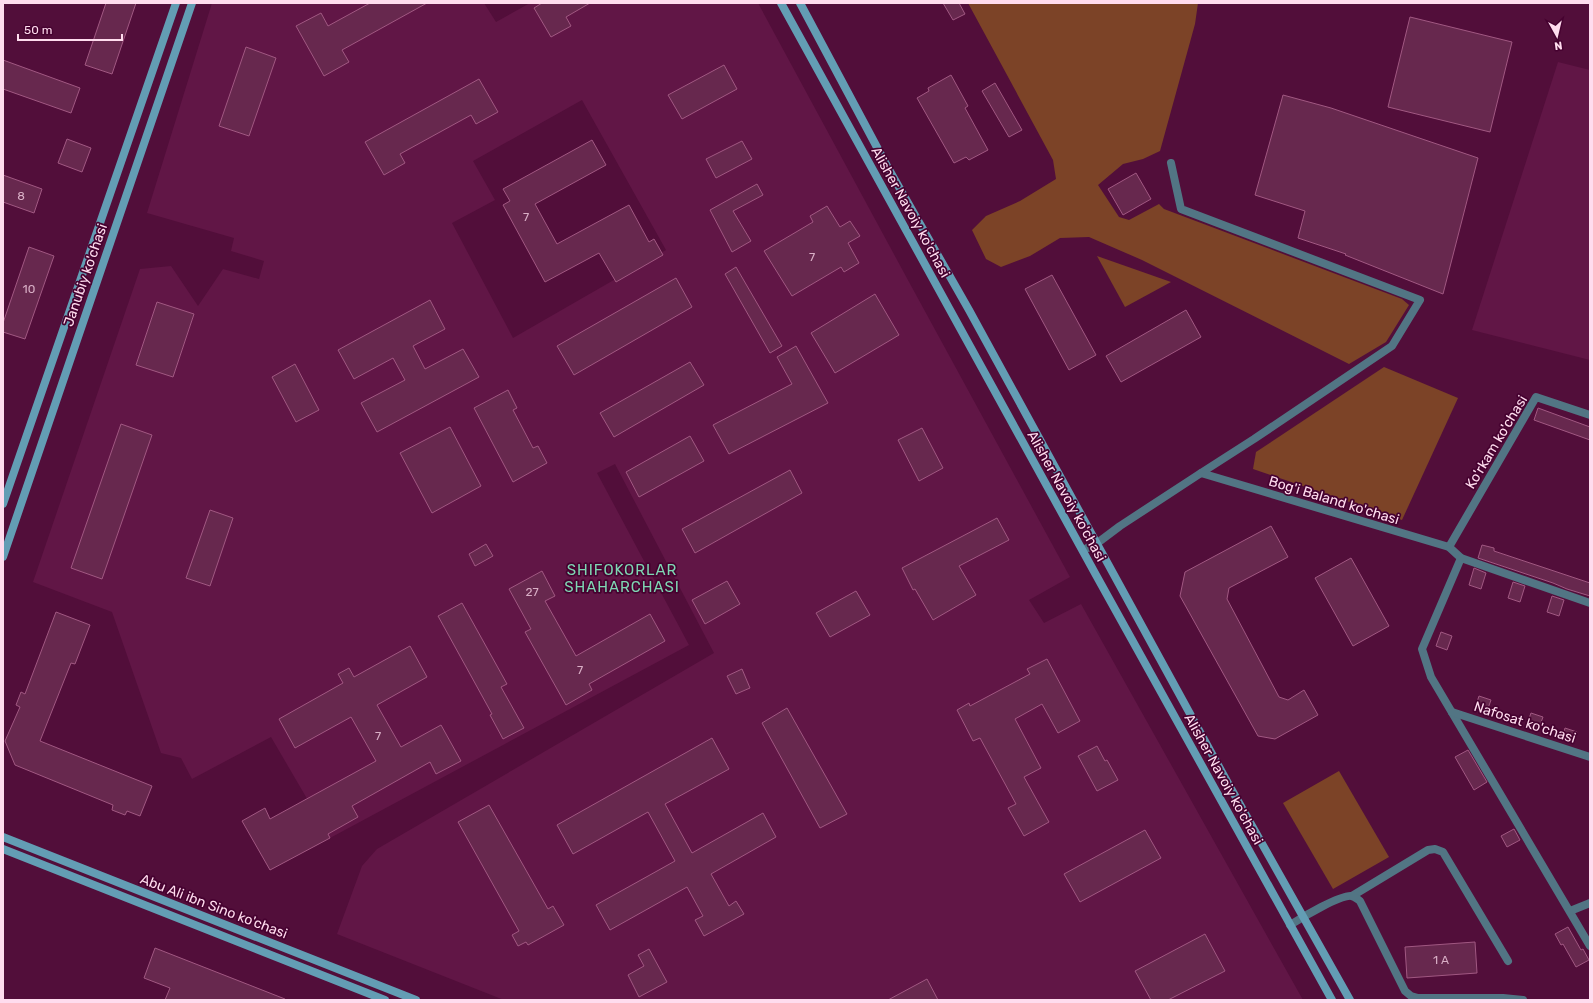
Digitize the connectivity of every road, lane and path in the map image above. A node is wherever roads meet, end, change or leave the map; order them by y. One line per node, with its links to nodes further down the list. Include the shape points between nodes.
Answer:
1 (176, 3): 8 (main road, Janubiy ko'chasi)
2 (192, 3): 12 (main road, Janubiy ko'chasi)
3 (781, 3): 11 (main road, Alisher Navoiy ko'chasi)
4 (800, 3): 9 (main road, Alisher Navoiy ko'chasi)
5 (1171, 163): 7 (street, via 1181,209 1420,300 1392,346)
6 (1590, 415): 10 (street, Ko'rkam ko'chasi, via 1536,397)
7 (1201, 473): 9 (street); 10 (street, Bog'i Baland ko'chasi)
8 (3, 504)
9 (1096, 544): 11 (street); 22 (main road, Alisher Navoiy ko'chasi)
10 (1448, 547): 13 (street, Bog'i Baland ko'chasi)
11 (1083, 550): 23 (main road, Alisher Navoiy ko'chasi)
12 (3, 557)
13 (1461, 558): 14 (street, Bog'i Baland ko'chasi); 15 (street, via 1422,649 1431,677)
14 (1590, 603)
15 (1452, 712): 16 (street, Nafosat ko'chasi); 21 (street)
16 (1590, 757)
17 (3, 837): 28 (main road, Abu Ali ibn Sino ko'chasi)
18 (3, 849): 27 (main road, Abu Ali ibn Sino ko'chasi)
19 (1352, 896): 22 (street, via 1343,896); 25 (street, via 1428,850 1443,852); 26 (street, via 1360,901 1405,991)
20 (1590, 903): 21 (street)
21 (1570, 911): 24 (street)
22 (1303, 917): 23 (street); 30 (main road, Alisher Navoiy ko'chasi)
23 (1290, 925): 29 (main road, Alisher Navoiy ko'chasi)
24 (1590, 946)
25 (1508, 961)
26 (1412, 998): 31 (street)
27 (385, 1000)
28 (416, 1000)
29 (1332, 1000)
30 (1350, 1000)
31 (1523, 1000)

